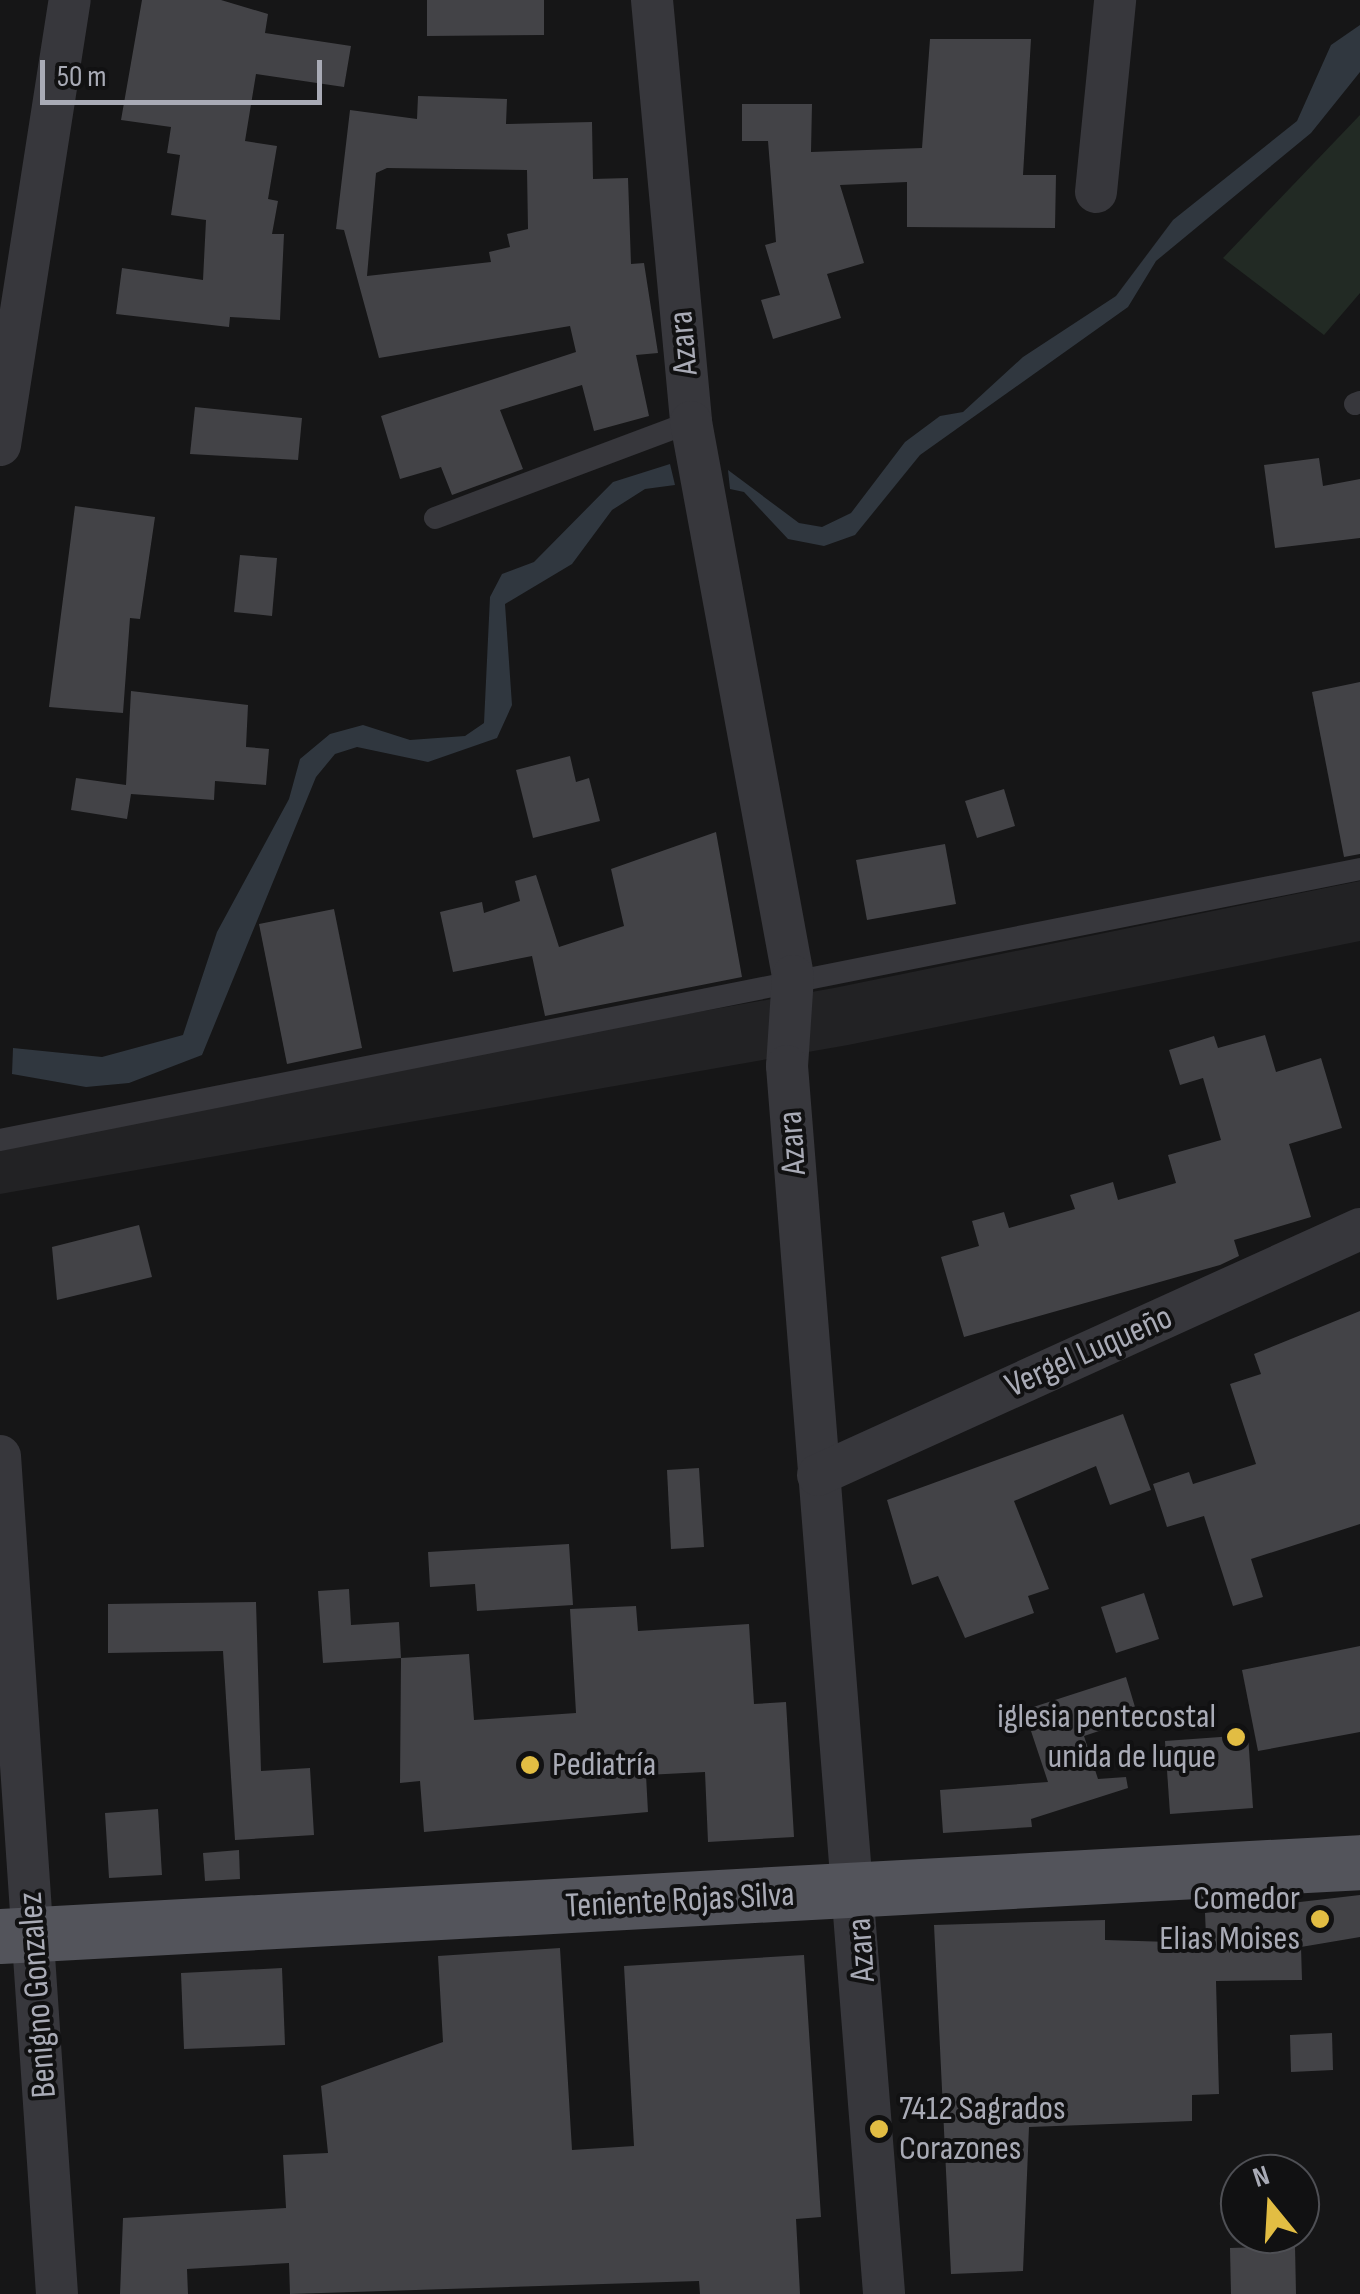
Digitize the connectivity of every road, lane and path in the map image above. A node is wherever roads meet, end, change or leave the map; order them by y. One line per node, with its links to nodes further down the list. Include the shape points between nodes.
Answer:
1 (70, 0): 5 (street)
2 (652, 0): 6 (street, Azara)
3 (1115, 0): 4 (street)
4 (1096, 192)
5 (6, 339): 7 (street)
6 (693, 434): 8 (lane); 10 (street, Azara, via 727,595)
7 (0, 446)
8 (435, 518)
9 (1360, 869): 10 (lane)
10 (792, 986): 11 (lane); 14 (street, Azara, via 788,1066)
11 (0, 1140)
12 (1360, 1229): 14 (street, Vergel Luqueño)
13 (0, 1461): 17 (street, Benigno Gonzalez)
14 (818, 1475): 16 (street, Azara)
15 (1360, 1862): 16 (main road, Teniente Rojas Silva)
16 (858, 1892): 17 (main road, Teniente Rojas Silva); 19 (street, Azara)
17 (18, 1935): 18 (street, Benigno Gonzalez)
18 (56, 2294)
19 (884, 2294)

